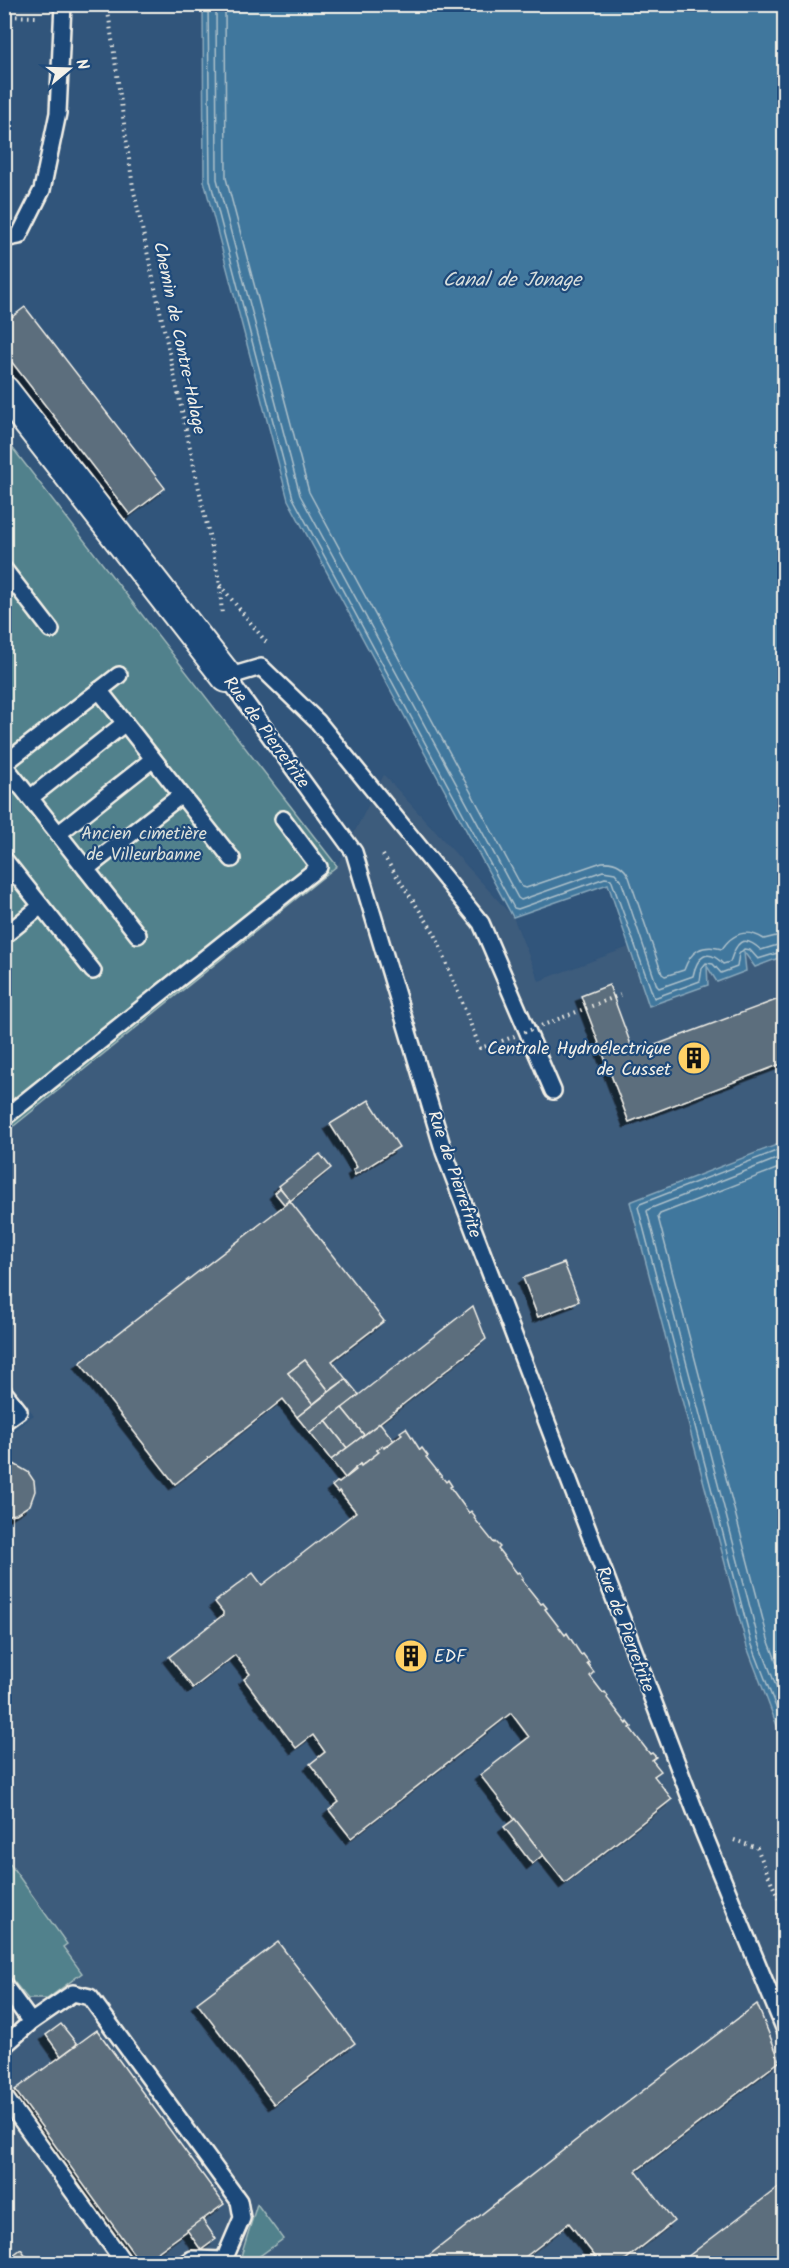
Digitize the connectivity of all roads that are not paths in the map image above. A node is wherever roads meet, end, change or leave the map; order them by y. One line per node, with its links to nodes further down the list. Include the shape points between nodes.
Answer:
1 (63, 11): 2 (lane, via 58,113 42,190 19,236)
2 (4, 239)
3 (4, 391): 7 (street, Rue de Pierrefrite)
4 (4, 569): 5 (lane)
5 (51, 630)
6 (119, 675): 8 (lane)
7 (227, 676): 23 (lane, via 261,667 318,722 481,923); 29 (lane, Rue de Pierrefrite, via 354,852 444,1152 702,1829)
8 (99, 690): 9 (lane); 11 (lane)
9 (125, 723): 10 (lane); 13 (lane)
10 (153, 759): 12 (lane); 15 (lane)
11 (4, 765): 13 (lane)
12 (181, 795): 16 (lane); 18 (lane)
13 (30, 798): 15 (lane)
14 (283, 819): 24 (lane, via 319,867)
15 (58, 834): 18 (lane)
16 (232, 859)
17 (7, 869): 19 (lane)
18 (86, 869): 20 (lane)
19 (41, 906): 21 (lane); 22 (lane)
20 (138, 935)
21 (4, 936)
22 (93, 971)
23 (553, 1091)
24 (4, 1118)
25 (4, 1392): 26 (lane, via 19,1411)
26 (4, 1422)
27 (4, 1985): 28 (lane)
28 (31, 2022): 30 (lane); 33 (lane, via 73,1993 90,1997 239,2201 242,2218 224,2260 192,2259)
29 (784, 2028)
30 (4, 2046)
31 (4, 2096): 32 (lane)
32 (125, 2264)
33 (185, 2264)

